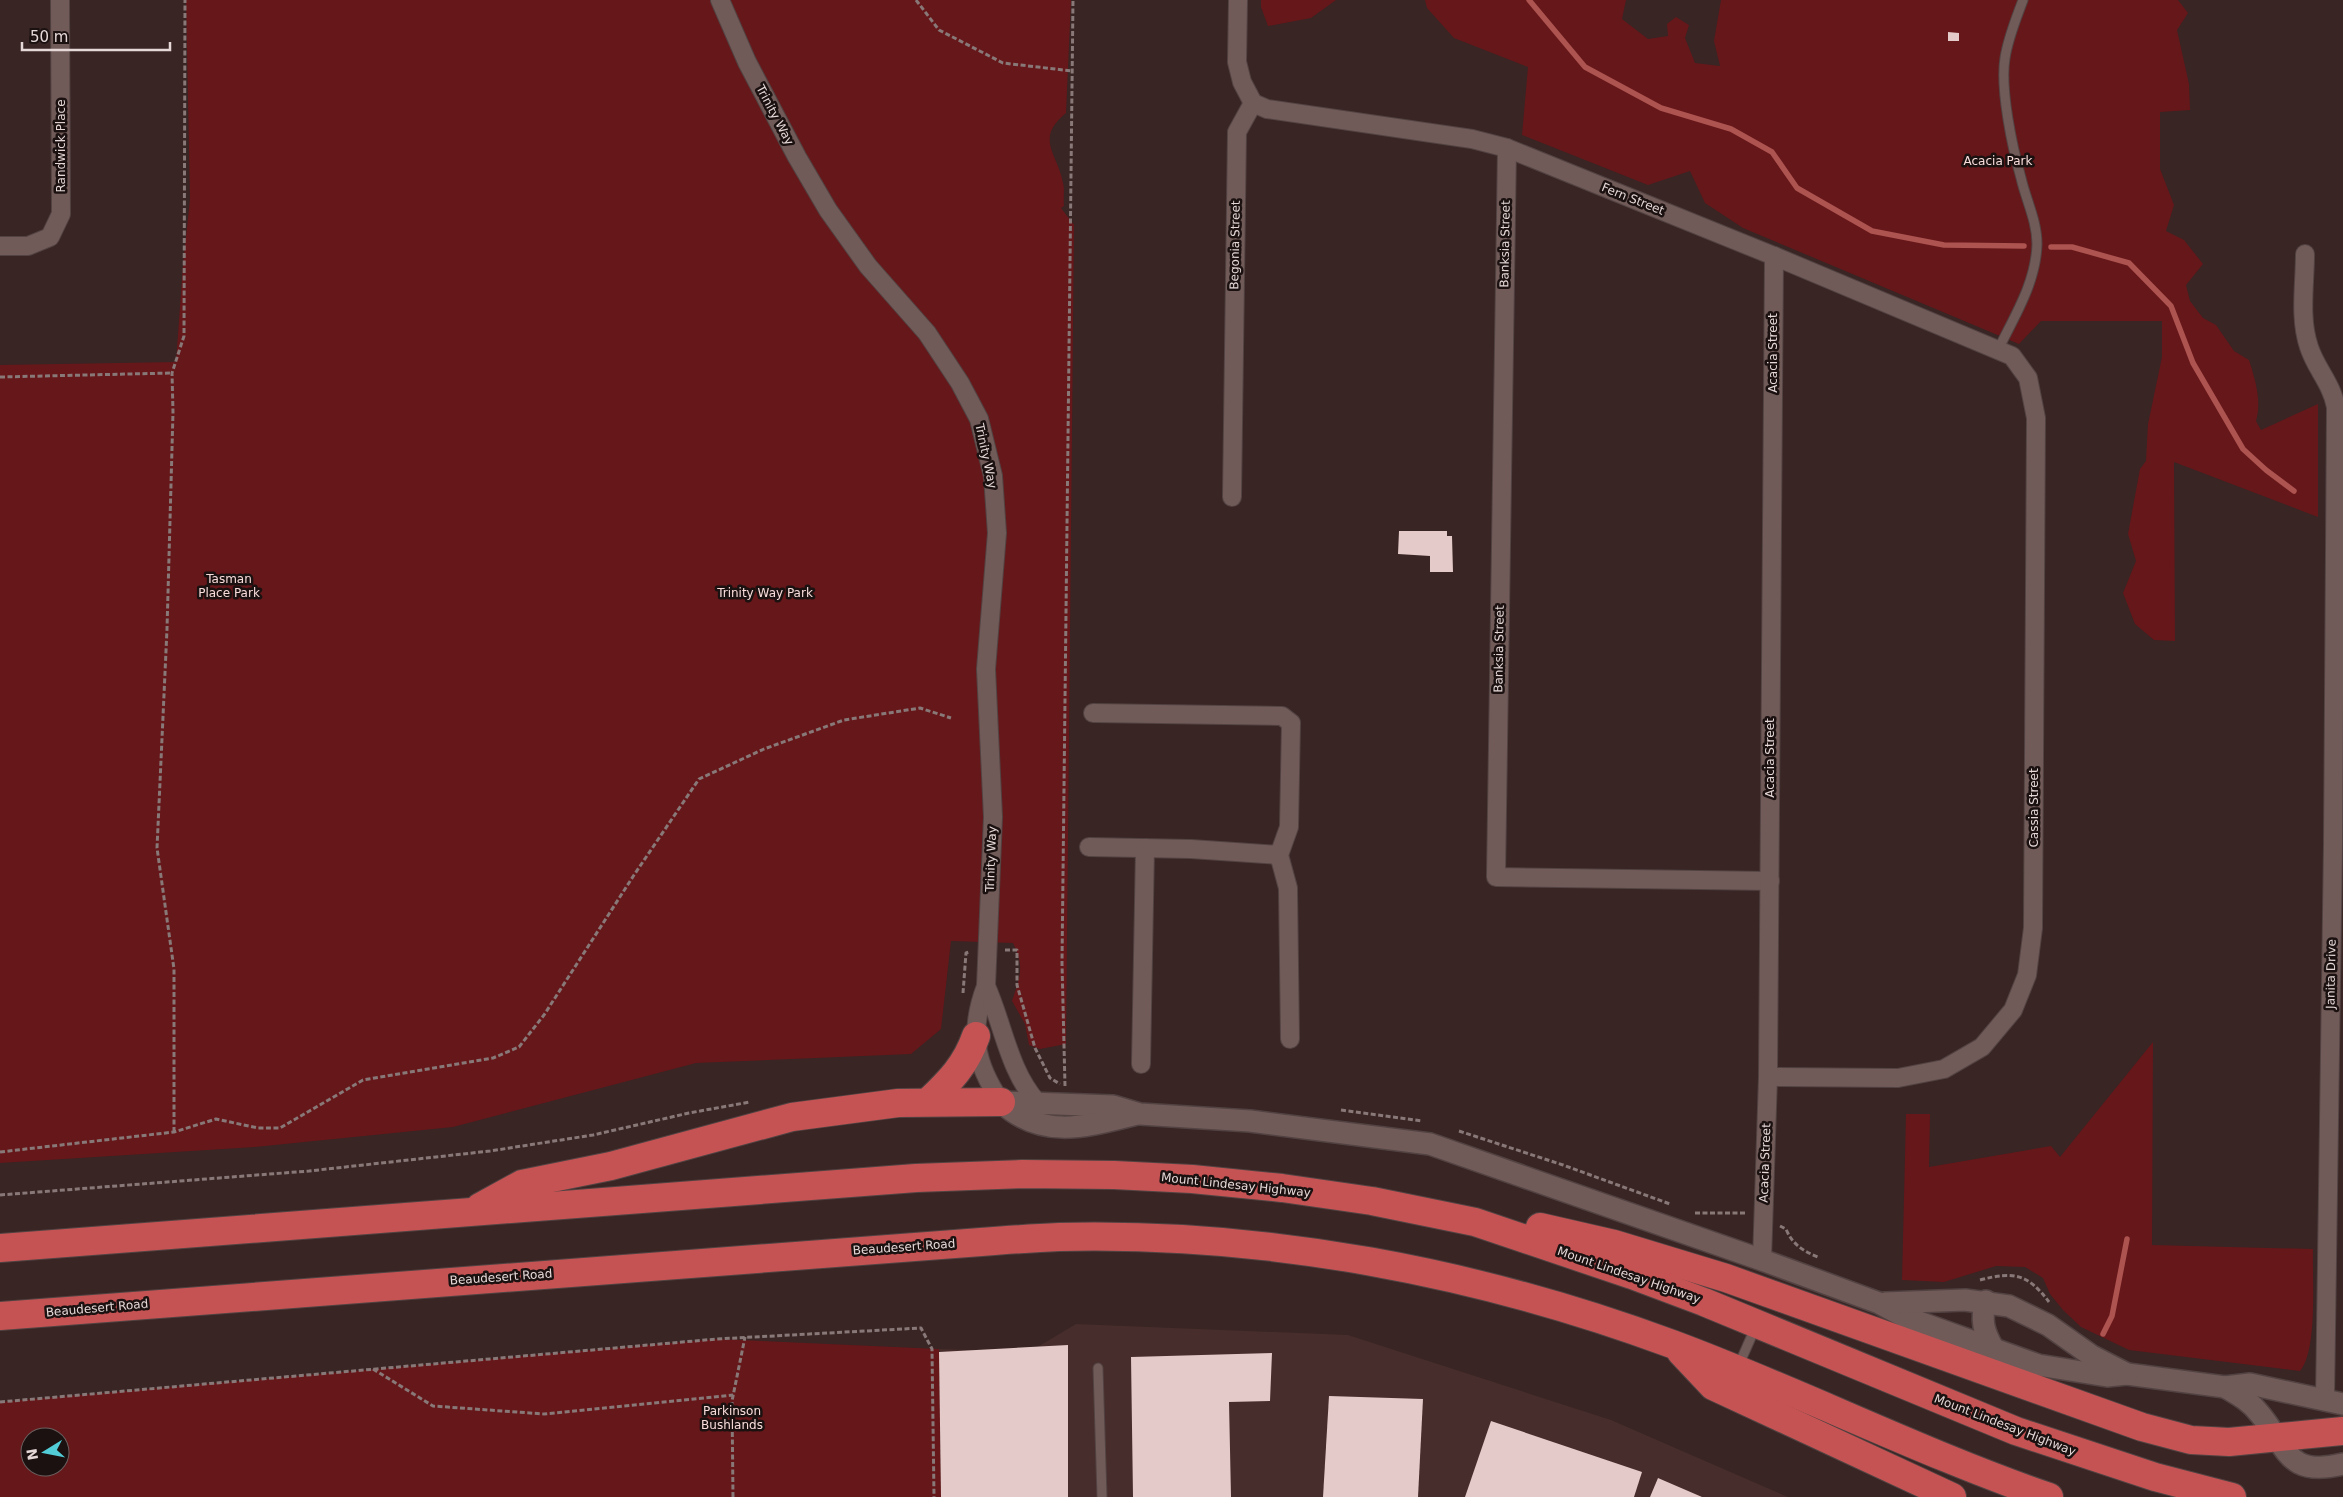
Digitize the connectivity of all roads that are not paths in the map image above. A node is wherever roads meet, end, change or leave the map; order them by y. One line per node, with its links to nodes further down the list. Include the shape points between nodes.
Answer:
1 (60, 0): 7 (street, Randwick Place, via 61,214 50,237 28,246)
2 (720, 0): 19 (street, Trinity Way, via 748,62 828,210 868,266 928,333 979,419 993,476 997,533 986,669 993,816)
3 (1238, 0): 5 (street, via 1238,62 1242,82)
4 (2023, 0): 10 (lane, via 2005,59 2003,88 2037,244 2028,289)
5 (1253, 103): 6 (street, Fern Street, via 1267,109 1472,139); 12 (street, Begonia Street, via 1237,132)
6 (1507, 148): 9 (street, Fern Street); 18 (street, Banksia Street, via 1496,876)
7 (0, 246)
8 (2305, 254): 11 (street, Janita Drive, via 2304,324 2309,348 2333,391)
9 (1774, 256): 10 (street, Fern Street); 18 (street, Acacia Street)
10 (1998, 350): 23 (street, Cassia Street, via 2012,356 2028,378 2036,418 2033,928 2027,975 2014,1010 1982,1047 1944,1069 1898,1078)
11 (2339, 427): 14 (street, Janita Drive)
12 (1232, 497)
13 (1094, 713): 17 (street, via 1282,716 1291,723 1289,827)
14 (2338, 844): 28 (street, Janita Drive)
15 (1089, 847): 16 (street)
16 (1145, 848): 17 (street); 22 (street)
17 (1279, 855): 21 (street, via 1288,888)
18 (1770, 881): 23 (street, Acacia Street)
19 (986, 986): 20 (street, Trinity Way, via 977,1010); 26 (street, Trinity Way, via 1016,1067)
20 (976, 1036): 24 (highway, via 963,1064); 25 (street, Trinity Way, via 984,1074)
21 (1290, 1039)
22 (1141, 1064)
23 (1768, 1077): 32 (street, Acacia Street)
24 (928, 1102): 25 (highway); 29 (highway, via 875,1105 792,1117 611,1166 522,1184)
25 (1001, 1102): 26 (street); 27 (street, via 1034,1124 1064,1129)
26 (1037, 1102): 27 (street, via 1113,1106)
27 (1140, 1114): 32 (street, via 1250,1121 1430,1144)
28 (2336, 1127): 43 (street, Janita Drive)
29 (472, 1211): 30 (highway, Mount Lindesay Highway, via 906,1179 1114,1174 1282,1188 1372,1201); 31 (highway)
30 (1475, 1222): 36 (highway, Mount Lindesay Highway, via 1632,1275); 45 (highway, via 1515,1222 1675,1261 2170,1435 2190,1440 2229,1442)
31 (0, 1248)
32 (1762, 1260): 34 (street)
33 (1986, 1301): 34 (street); 38 (street, via 1983,1328); 41 (street, via 2022,1311 2092,1356)
34 (1879, 1303): 38 (street, via 1905,1316)
35 (0, 1316): 37 (highway, Beaudesert Road, via 1001,1240 1150,1238 1223,1243 1370,1261 1524,1296)
36 (1757, 1324): 40 (lane); 50 (highway, Mount Lindesay Highway, via 2016,1430 2155,1477)
37 (1674, 1345): 40 (highway); 48 (highway, via 1713,1386)
38 (1993, 1348): 41 (street, via 2038,1365 2106,1376)
39 (1098, 1368): 47 (lane)
40 (1736, 1371): 49 (highway, via 1943,1457)
41 (2127, 1374): 42 (street)
42 (2225, 1387): 43 (street, via 2250,1384); 45 (street, via 2259,1412)
43 (2334, 1402)
44 (2343, 1431): 45 (highway)
45 (2275, 1437): 46 (street, via 2298,1463 2321,1468)
46 (2343, 1464)
47 (1102, 1497)
48 (1952, 1497)
49 (2050, 1497)
50 (2232, 1497)

